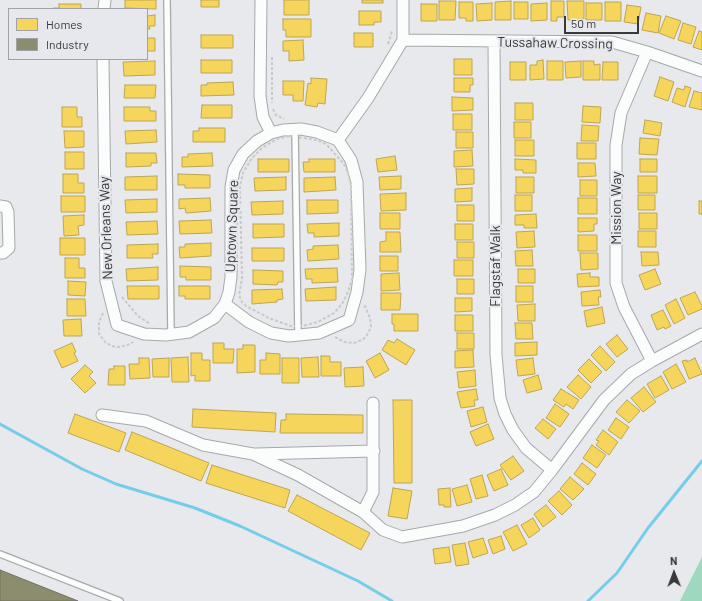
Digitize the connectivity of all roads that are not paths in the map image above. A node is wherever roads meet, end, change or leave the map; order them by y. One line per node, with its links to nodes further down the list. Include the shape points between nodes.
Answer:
1 (167, 0): 15 (lane)
2 (261, 0): 10 (street, via 260,96 263,117)
3 (403, 0): 4 (street)
4 (403, 40): 5 (street, Tussahaw Crossing); 11 (street, via 368,98)
5 (494, 42): 6 (street, Tussahaw Crossing, via 612,42); 23 (street, Flagstaf Walk, via 496,355 500,398 513,430 526,448)
6 (647, 52): 8 (street, Tussahaw Crossing); 18 (street, Mission Way, via 621,114 616,145 616,283 624,307)
7 (103, 60): 15 (street, New Orleans Way, via 106,281 117,325 144,334)
8 (702, 71)
9 (295, 129): 10 (street, Uptown Square); 11 (street, Uptown Square, via 318,132); 17 (lane)
10 (271, 133): 14 (street, Uptown Square, via 243,154 234,170 231,187 231,277)
11 (338, 140): 17 (street, via 351,160 357,182 360,270 357,292 348,320 319,333)
12 (0, 206): 13 (street, via 6,207 8,212 9,248)
13 (0, 253)
14 (225, 304): 15 (street, New Orleans Way, via 214,318 203,325 189,332); 17 (street, via 249,322 271,333)
15 (171, 334)
16 (702, 334): 18 (street)
17 (298, 336)
18 (652, 361): 23 (street, via 631,374 604,400)
19 (373, 403): 21 (street)
20 (102, 414): 22 (street, via 146,421 203,445)
21 (374, 451): 22 (street); 24 (street, via 373,492)
22 (253, 454): 24 (street, via 298,474)
23 (552, 470): 24 (street, via 534,492 515,505 464,526 402,537 383,530)
24 (363, 512)
25 (0, 554): 26 (lane)
26 (120, 601)

